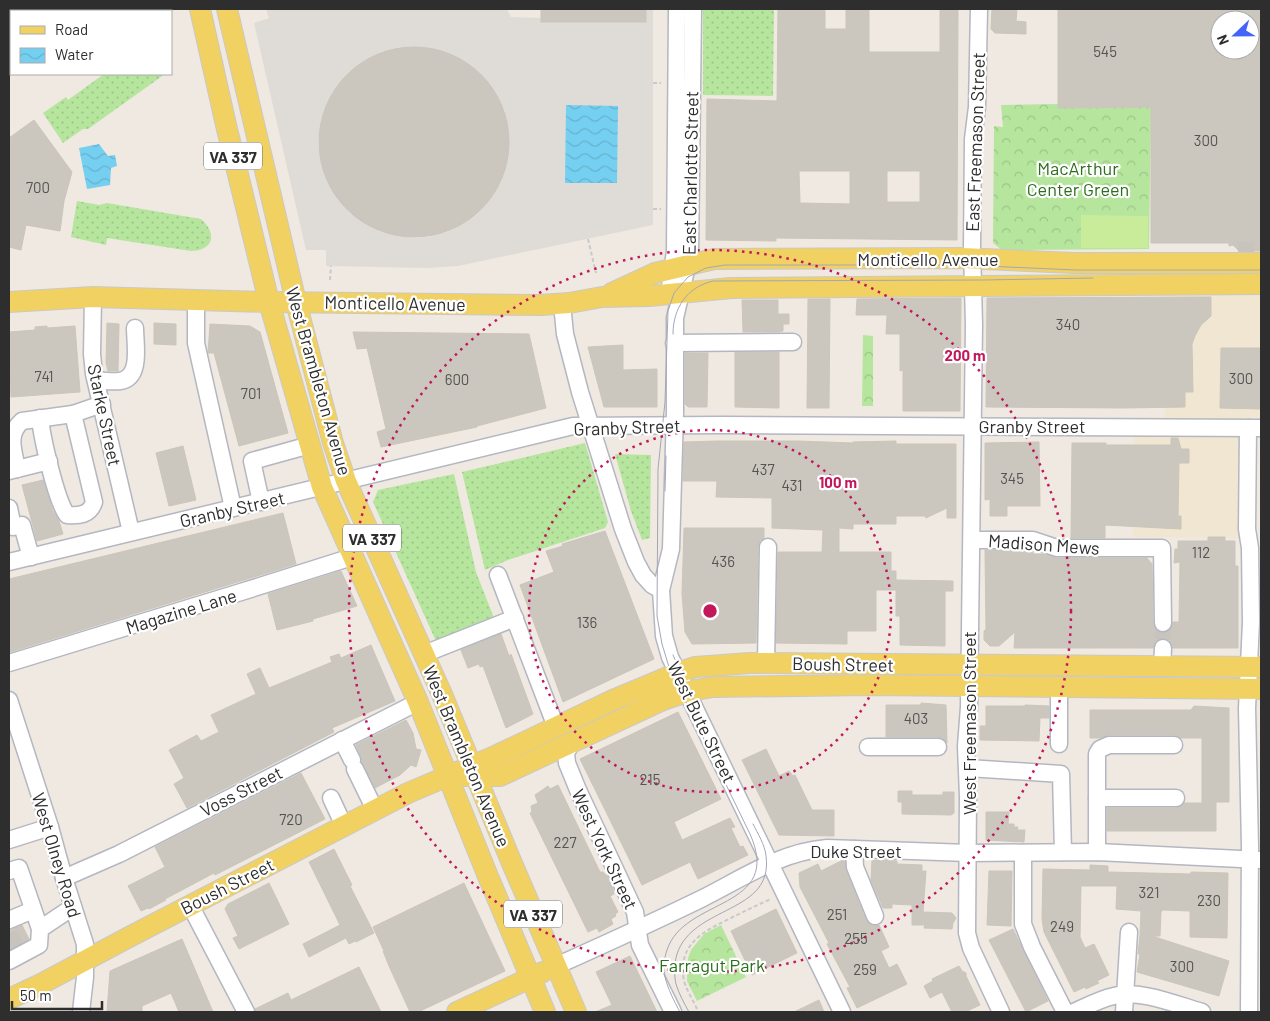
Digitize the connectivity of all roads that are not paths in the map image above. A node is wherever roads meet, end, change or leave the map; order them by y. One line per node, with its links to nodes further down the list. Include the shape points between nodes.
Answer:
1 (200, 9): 18 (main road, West Brambleton Avenue / VA 337)
2 (227, 9): 19 (main road, West Brambleton Avenue / VA 337)
3 (677, 9): 10 (street, East Charlotte Street)
4 (693, 9): 10 (street, East Charlotte Street, via 690,247)
5 (978, 9): 7 (street, East Freemason Street)
6 (1238, 250): 9 (street)
7 (972, 259): 9 (main road, Monticello Avenue); 10 (main road, Monticello Avenue, via 714,259); 12 (street, East Freemason Street)
8 (1261, 263): 9 (main road, Monticello Avenue)
9 (1222, 264)
10 (681, 267): 13 (street, East Charlotte Street); 15 (main road, Monticello Avenue, via 655,273)
11 (1261, 284): 12 (main road, Monticello Avenue)
12 (973, 287): 13 (main road, Monticello Avenue, via 742,288); 30 (street, East Freemason Street)
13 (675, 293): 15 (main road, Monticello Avenue); 22 (street, East Charlotte Street)
14 (93, 297): 16 (main road, Monticello Avenue); 17 (main road, Monticello Avenue); 24 (street, Starke Street, via 92,354)
15 (602, 297): 20 (main road, Monticello Avenue)
16 (196, 300): 18 (main road, Monticello Avenue); 39 (street, via 196,344)
17 (9, 302)
18 (269, 302): 19 (main road, Monticello Avenue); 32 (main road, West Brambleton Avenue / VA 337)
19 (296, 302): 20 (main road, Monticello Avenue); 35 (main road, West Brambleton Avenue / VA 337)
20 (562, 304): 28 (street, via 567,340)
21 (135, 328): 24 (street, via 136,365 132,375 120,381)
22 (674, 342): 23 (street); 29 (street, East Charlotte Street)
23 (793, 342)
24 (96, 380): 25 (street, Starke Street)
25 (102, 404): 26 (street); 40 (street, Starke Street)
26 (73, 414): 27 (street); 33 (street, via 94,502 92,509 67,515 62,508)
27 (40, 418): 33 (street); 34 (street, via 22,421 15,430 11,439)
28 (592, 426): 29 (street, Granby Street); 35 (street, Granby Street, via 573,426); 47 (street, via 633,555 643,575)
29 (674, 426): 30 (street, Granby Street); 47 (street, West Bute Street, via 671,549)
30 (973, 426): 31 (street, Granby Street); 41 (street, West Freemason Street)
31 (1255, 428): 54 (street, via 1247,529)
32 (310, 445): 36 (main road, West Brambleton Avenue / VA 337); 37 (street, via 252,461)
33 (49, 461): 34 (street)
34 (13, 470)
35 (346, 481): 36 (street, Granby Street); 50 (main road, West Brambleton Avenue / VA 337)
36 (322, 487): 37 (street, Granby Street); 44 (main road, West Brambleton Avenue / VA 337)
37 (261, 502): 39 (street, Granby Street)
38 (9, 508): 43 (street, via 13,527 22,525)
39 (233, 508): 40 (street, Granby Street)
40 (131, 532): 43 (street, Granby Street)
41 (972, 540): 49 (street, Madison Mews, via 1032,540 1057,548 1162,548); 53 (street, West Freemason Street)
42 (768, 547): 52 (street)
43 (31, 557): 45 (street, Granby Street)
44 (352, 557): 51 (street, Magazine Lane); 61 (main road, West Brambleton Avenue / VA 337)
45 (9, 562)
46 (498, 575): 48 (street)
47 (661, 590): 55 (street, West Bute Street, via 664,636)
48 (515, 618): 50 (street); 62 (street)
49 (1162, 623)
50 (424, 654): 70 (main road, West Brambleton Avenue / VA 337)
51 (9, 663)
52 (766, 663): 53 (main road, Boush Street); 55 (main road, Boush Street, via 695,667)
53 (970, 664): 54 (main road, Boush Street, via 1163,657); 56 (street, West Freemason Street)
54 (1255, 667): 58 (street)
55 (678, 673): 59 (street, West Bute Street); 62 (main road, Boush Street)
56 (970, 687): 57 (main road, Boush Street); 59 (main road, Boush Street, via 722,686); 67 (street, West Freemason Street)
57 (1059, 687): 58 (main road, Boush Street); 65 (street)
58 (1255, 689): 84 (street)
59 (687, 692): 64 (main road, Boush Street); 85 (street, West Bute Street)
60 (9, 700): 77 (street, West Olney Road)
61 (418, 702): 63 (street, Voss Street); 71 (main road, West Brambleton Avenue / VA 337)
62 (556, 727): 70 (main road, Boush Street)
63 (342, 740): 75 (street); 87 (street, Voss Street, via 118,854)
64 (573, 741): 70 (main road, Boush Street, via 500,776); 93 (street, West York Street, via 566,756 578,790 636,912)
65 (1059, 744)
66 (1174, 745): 73 (street, via 1103,746 1097,754)
67 (966, 746): 68 (street); 69 (street, West Freemason Street)
68 (868, 748)
69 (968, 768): 80 (street, via 1061,774); 82 (street, West Freemason Street)
70 (474, 771): 71 (main road, Boush Street); 98 (main road, West Brambleton Avenue / VA 337)
71 (448, 776): 75 (main road, Boush Street); 99 (main road, West Brambleton Avenue / VA 337)
72 (332, 798): 76 (street)
73 (1097, 798): 74 (street); 81 (street)
74 (1176, 798)
75 (375, 810): 76 (main road, Boush Street)
76 (344, 826): 88 (main road, Boush Street)
77 (50, 828): 78 (street); 87 (street, West Olney Road)
78 (9, 840)
79 (854, 849): 82 (street, Duke Street); 85 (street, Duke Street, via 810,850); 91 (street, via 855,867)
80 (1063, 852): 81 (street, Duke Street); 83 (street, Duke Street)
81 (1097, 852): 84 (street, Duke Street)
82 (968, 853): 83 (street, Duke Street); 109 (street, West Freemason Street, via 967,933)
83 (1023, 853): 110 (street, via 1023,924)
84 (1255, 860): 114 (street)
85 (770, 864): 93 (street, Duke Street); 108 (street, West Bute Street)
86 (9, 871): 90 (street, via 19,868)
87 (64, 878): 89 (street, West Olney Road)
88 (190, 905): 97 (main road, Boush Street); 103 (street)
89 (73, 907): 94 (street); 97 (street, West Olney Road, via 84,944)
90 (33, 910): 92 (street); 94 (street)
91 (875, 916)
92 (9, 920)
93 (638, 928): 98 (street, Duke Street); 107 (street, West York Street, via 640,945)
94 (40, 929): 96 (street, via 38,945)
95 (1128, 932): 100 (street)
96 (13, 956)
97 (85, 960): 101 (main road, Boush Street); 102 (street, West Olney Road)
98 (556, 966): 99 (main road, Duke Street); 106 (main road, West Brambleton Avenue)
99 (530, 978): 104 (main road, Duke Street); 105 (main road, West Brambleton Avenue)
100 (1126, 994): 111 (street); 112 (street); 113 (street)
101 (9, 999)
102 (81, 1012)
103 (246, 1012)
104 (457, 1012)
105 (545, 1012)
106 (576, 1012)
107 (673, 1012)
108 (842, 1012)
109 (1001, 1012)
110 (1065, 1012)
111 (1074, 1012)
112 (1124, 1012)
113 (1202, 1012)
114 (1249, 1012)

